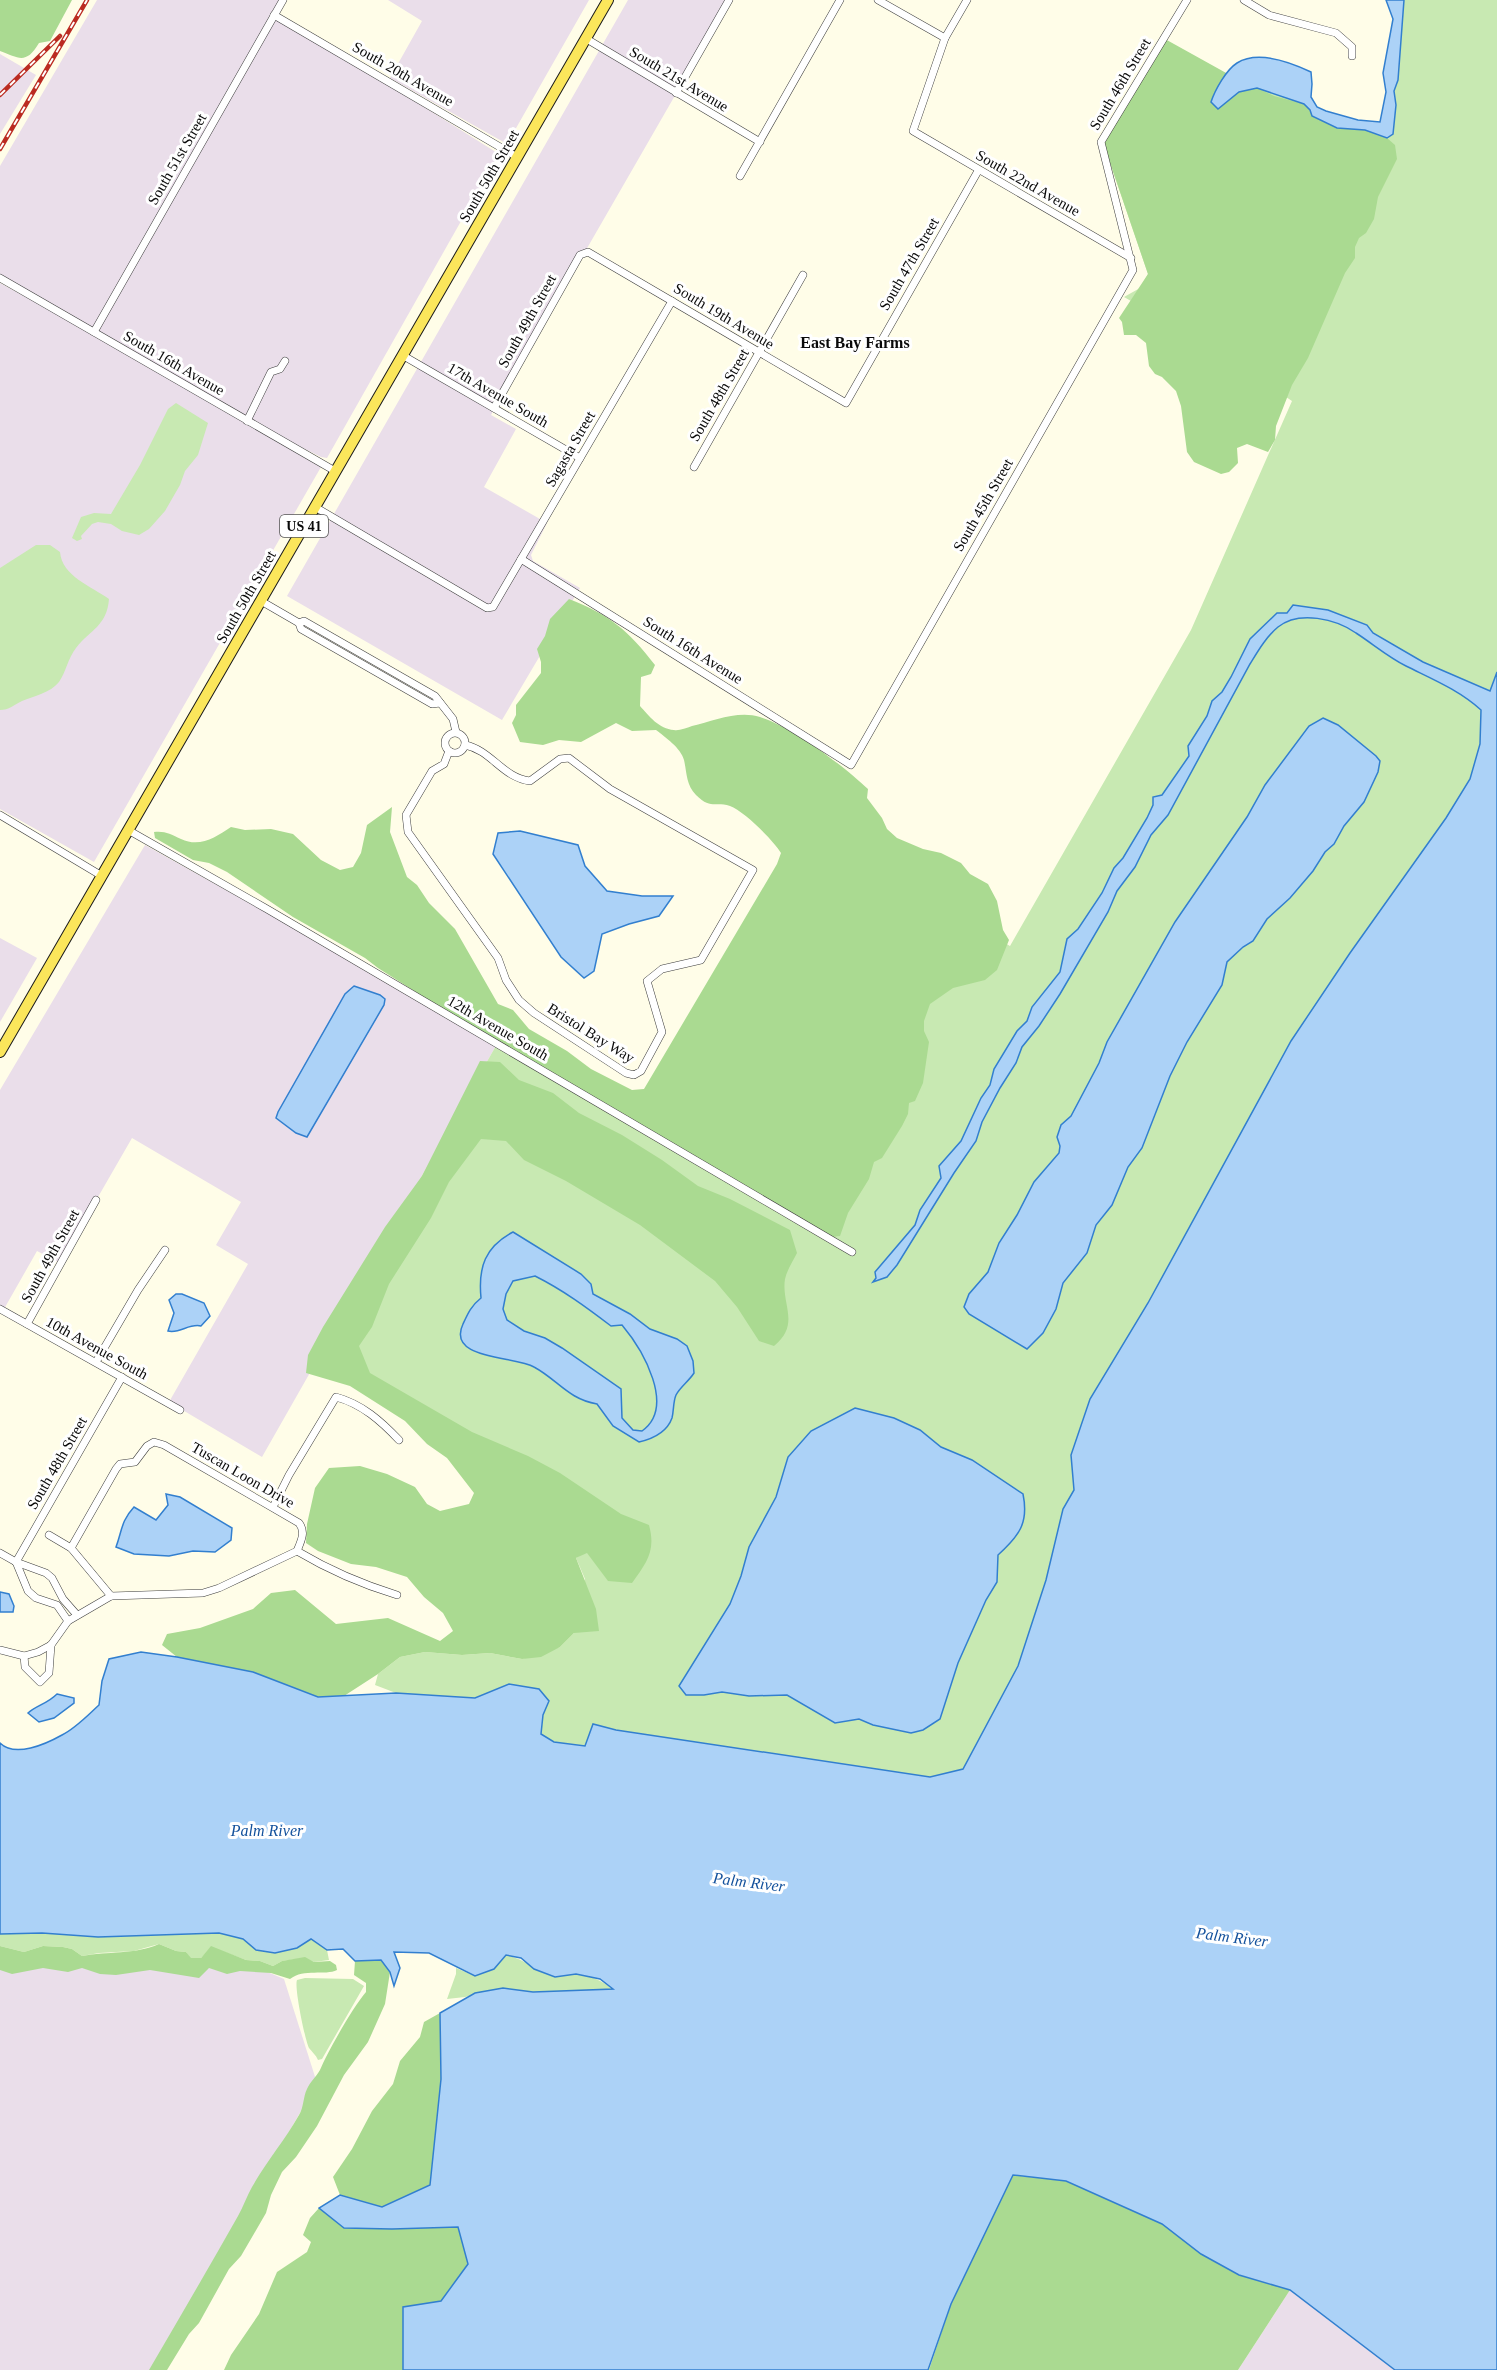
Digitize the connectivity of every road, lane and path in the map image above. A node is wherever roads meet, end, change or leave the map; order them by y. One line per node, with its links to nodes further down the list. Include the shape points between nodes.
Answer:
1 (283, 0): 9 (street, South 51st Street)
2 (608, 0): 10 (main road, South 50th Street / US 41)
3 (729, 0): 13 (street)
4 (840, 0): 14 (street)
5 (878, 0): 11 (street)
6 (967, 0): 11 (street)
7 (1187, 0): 19 (street, South 46th Street, via 1101,142)
8 (1244, 0): 12 (street, via 1269,15 1336,33 1352,47)
9 (274, 15): 15 (street, South 20th Avenue); 23 (street, South 51st Street)
10 (585, 38): 13 (street, South 21st Avenue); 15 (main road, South 50th Street / US 41)
11 (945, 38): 16 (street, South 22nd Avenue, via 913,131)
12 (1352, 56)
13 (676, 93): 14 (street, South 21st Avenue)
14 (760, 142): 17 (street)
15 (517, 157): 25 (main road, South 50th Street / US 41)
16 (978, 171): 19 (street, South 22nd Avenue); 27 (street, South 47th Street)
17 (740, 177)
18 (588, 252): 22 (street, South 19th Avenue); 28 (street, South 49th Street, via 578,257)
19 (1131, 258): 39 (street, South 45th Street, via 1133,270)
20 (803, 274): 24 (street, South 48th Street)
21 (0, 278): 23 (street, South 16th Avenue)
22 (672, 301): 24 (street, South 19th Avenue); 30 (street, Sagasta Street)
23 (94, 332): 29 (street, South 16th Avenue)
24 (759, 353): 27 (street, South 19th Avenue); 31 (street, South 48th Street)
25 (402, 355): 28 (street, 17th Avenue South); 32 (main road, South 50th Street / US 41)
26 (285, 362): 29 (street, via 271,372)
27 (846, 403)
28 (494, 408): 30 (street, 17th Avenue South)
29 (247, 421): 32 (street, South 16th Avenue)
30 (580, 458): 34 (street, Sagasta Street)
31 (694, 467)
32 (335, 471): 33 (main road, South 50th Street / US 41)
33 (315, 507): 34 (street, Sagasta Street, via 489,608); 35 (main road, South 50th Street / US 41)
34 (521, 559): 39 (street, South 16th Avenue)
35 (261, 601): 36 (street, via 357,662 432,704 440,703 453,719); 41 (main road, South 50th Street / US 41)
36 (456, 732): 37 (street, via 462,735); 38 (street, via 445,739)
37 (465, 745): 38 (street, via 459,752); 38 (street, Bristol Bay Way, via 489,756 521,780 530,781 560,759 569,758 610,789 753,870 701,960 662,969 647,981 662,1032 641,1071 626,1073 519,999 498,958 408,832 406,815 432,771 444,764)
38 (449, 751)
39 (851, 765)
40 (0, 815): 42 (street)
41 (128, 830): 42 (main road, South 50th Street / US 41); 46 (street, 12th Avenue South)
42 (102, 876): 43 (main road, South 50th Street / US 41)
43 (0, 1053)
44 (96, 1200): 48 (street, South 49th Street)
45 (165, 1250): 49 (street)
46 (852, 1252)
47 (0, 1309): 48 (street, 10th Avenue South)
48 (27, 1324): 49 (street, 10th Avenue South)
49 (96, 1362): 50 (street, 10th Avenue South)
50 (122, 1377): 51 (street, 10th Avenue South); 58 (street, South 48th Street)
51 (180, 1410)
52 (399, 1440): 53 (street, via 380,1420 336,1397)
53 (273, 1507): 55 (street, Tuscan Loon Drive, via 154,1442 135,1462 120,1464 116,1469); 56 (street, Tuscan Loon Drive, via 303,1527)
54 (49, 1535): 55 (street)
55 (71, 1548): 61 (street)
56 (297, 1551): 60 (street, via 324,1568); 61 (street, via 202,1593)
57 (0, 1553): 58 (street)
58 (16, 1562): 59 (street, via 52,1578); 62 (street, via 28,1591)
59 (60, 1593): 62 (street); 63 (street)
60 (397, 1595)
61 (111, 1596): 63 (street)
62 (51, 1602): 64 (street)
63 (77, 1615): 64 (street)
64 (68, 1620): 65 (street)
65 (51, 1646): 67 (street); 67 (street, via 49,1673 40,1682 25,1667)
66 (0, 1650): 67 (street)
67 (24, 1656)

